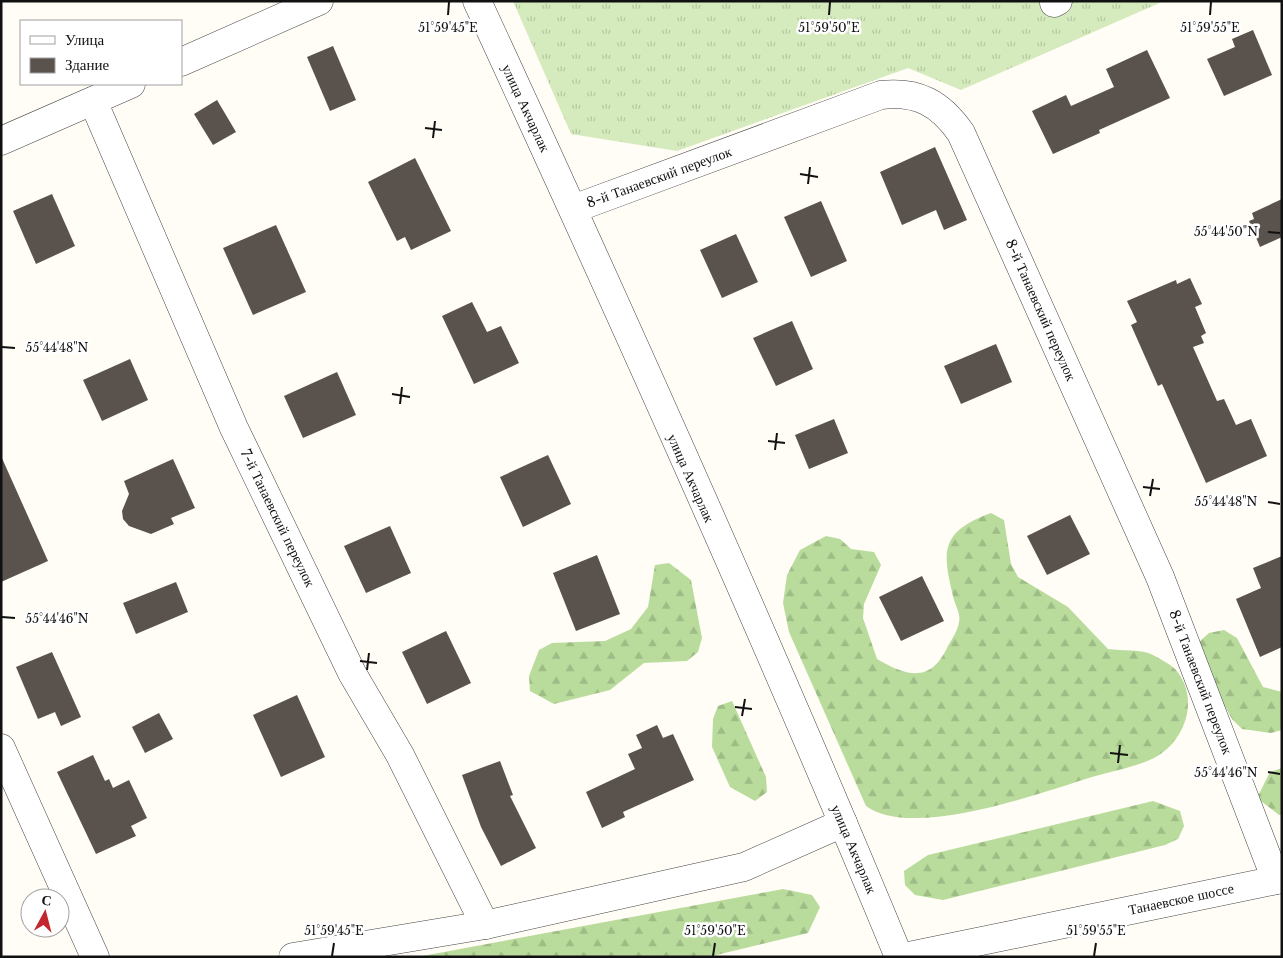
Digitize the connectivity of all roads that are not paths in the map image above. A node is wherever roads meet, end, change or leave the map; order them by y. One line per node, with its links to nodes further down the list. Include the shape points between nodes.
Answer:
1 (319, 1): 3 (street)
2 (477, 1): 7 (street, улица Акчарлак)
3 (182, 62)
4 (129, 85): 5 (street)
5 (93, 101): 6 (street); 11 (street, 7-й Танаевский переулок, via 234,428 352,673 400,755)
6 (1, 141)
7 (573, 209): 9 (street, улица Акчарлак); 10 (street, 8-й Танаевский переулок, via 881,95 914,96 933,103 949,116 961,133 1160,577)
8 (1, 748): 12 (street)
9 (843, 823): 11 (street, via 744,867); 14 (street, улица Акчарлак)
10 (1279, 879): 15 (street, Танаевское шоссе)
11 (485, 924): 13 (street)
12 (95, 957)
13 (293, 957)
14 (898, 957)
15 (904, 957)

